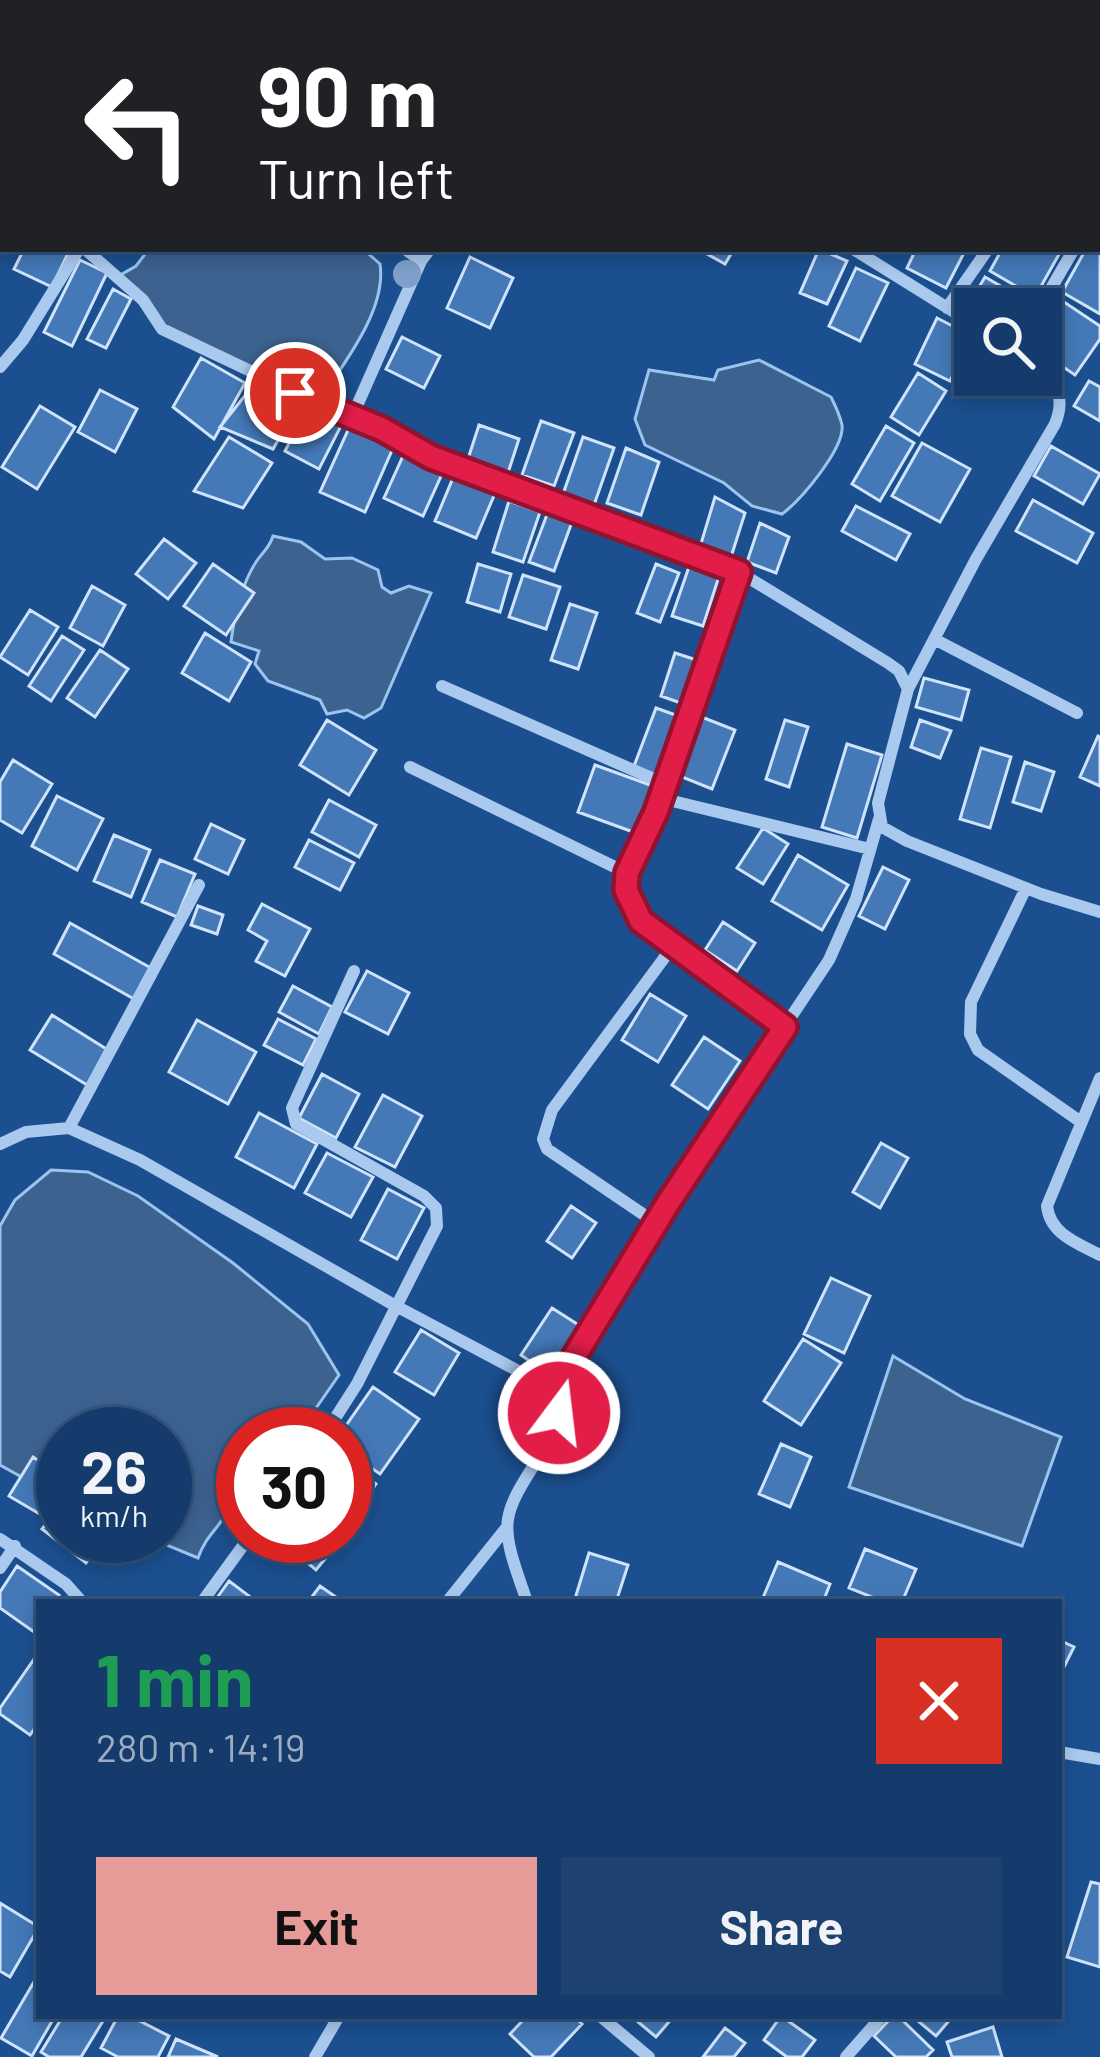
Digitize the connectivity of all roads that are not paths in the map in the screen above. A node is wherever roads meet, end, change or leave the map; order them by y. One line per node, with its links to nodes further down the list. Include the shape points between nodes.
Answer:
1 (80, 252): 10 (street)
2 (86, 252): 12 (street, via 143,300 162,329)
3 (858, 252): 8 (street)
4 (986, 252): 8 (street)
5 (1072, 252): 7 (street)
6 (426, 255): 12 (street)
7 (1051, 288)
8 (947, 308): 9 (street)
9 (954, 312)
10 (0, 367)
11 (1059, 396): 14 (street, via 1061,410)
12 (352, 417): 13 (street, via 431,457)
13 (739, 572): 16 (street, via 889,663); 19 (street)
14 (934, 639): 16 (street); 17 (street)
15 (442, 686): 19 (street)
16 (908, 689): 20 (street)
17 (1077, 713)
18 (410, 767): 22 (street)
19 (663, 791): 21 (street); 22 (street)
20 (879, 818): 21 (street); 24 (street, via 890,834)
21 (870, 849): 28 (street, via 838,944)
22 (627, 873): 26 (street, via 633,910)
23 (199, 885): 31 (street)
24 (1026, 888): 25 (street); 30 (street, via 971,1002 970,1034 978,1050)
25 (1100, 912)
26 (673, 946): 28 (street); 33 (street, via 552,1110 543,1138)
27 (354, 971): 35 (street, via 292,1108 311,1136 436,1208 437,1226)
28 (785, 1027): 33 (street)
29 (1100, 1078): 30 (street)
30 (1081, 1122): 34 (street, via 1048,1220)
31 (69, 1128): 32 (street); 35 (street)
32 (0, 1144)
33 (656, 1223): 36 (street)
34 (1100, 1255)
35 (394, 1305): 36 (street); 37 (street)
36 (554, 1390): 38 (street, via 556,1424)
37 (342, 1407)
38 (507, 1527): 45 (street); 46 (street)
39 (0, 1538): 40 (street)
40 (15, 1546): 42 (street); 43 (street)
41 (230, 1563): 44 (street)
42 (0, 1568)
43 (79, 1599)
44 (204, 1599)
45 (449, 1599)
46 (527, 1599)
47 (1062, 1753): 48 (street)
48 (1100, 1759)
49 (337, 2019): 52 (street)
50 (604, 2019): 53 (street)
51 (879, 2019): 54 (street)
52 (315, 2057)
53 (649, 2057)
54 (846, 2057)

